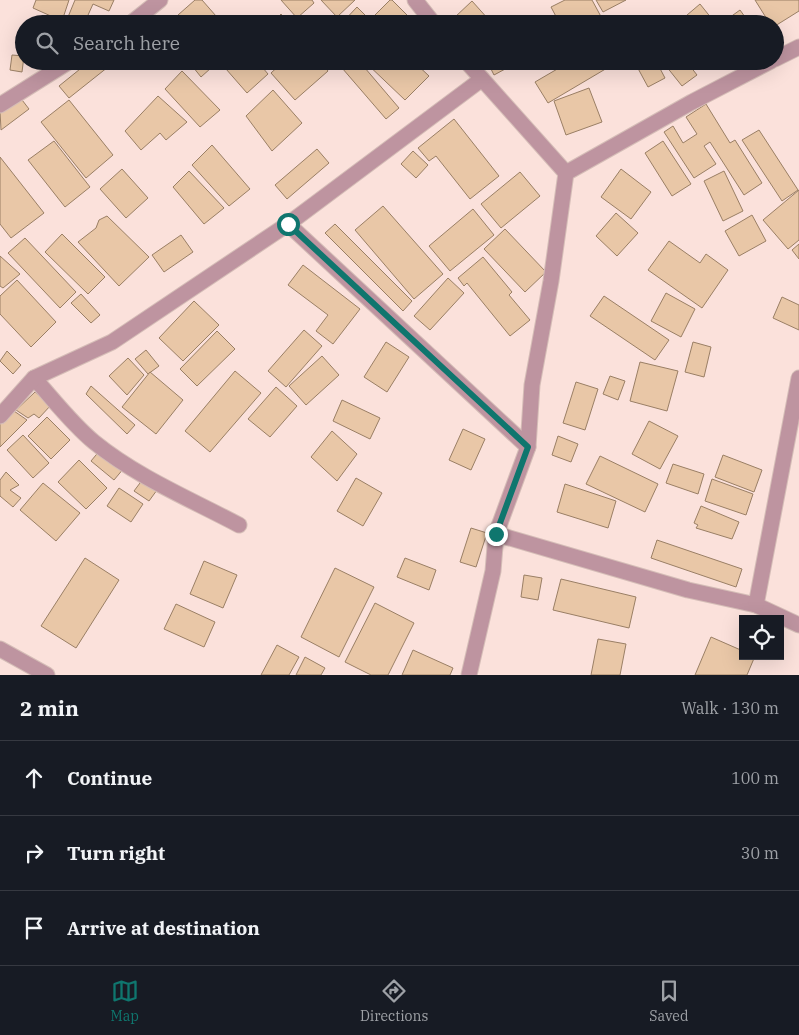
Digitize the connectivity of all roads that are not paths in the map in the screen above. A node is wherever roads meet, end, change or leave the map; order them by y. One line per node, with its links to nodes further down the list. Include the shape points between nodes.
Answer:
1 (160, 0): 3 (street)
2 (414, 0): 4 (street)
3 (141, 15)
4 (426, 15)
5 (799, 47): 6 (street)
6 (784, 54)
7 (56, 70): 11 (street)
8 (474, 70): 10 (street)
9 (754, 70): 12 (street)
10 (482, 79): 12 (street); 13 (street)
11 (0, 105)
12 (566, 173): 17 (street, via 532,385)
13 (288, 224): 14 (street, via 112,342); 17 (street)
14 (34, 378): 16 (street); 18 (street, via 92,441 115,458)
15 (799, 378): 20 (street)
16 (0, 416)
17 (528, 447): 19 (street)
18 (239, 525)
19 (496, 534): 20 (street, via 688,590); 24 (street, via 492,571)
20 (756, 605): 21 (street)
21 (799, 625)
22 (0, 649): 23 (street)
23 (46, 675)
24 (469, 675)

